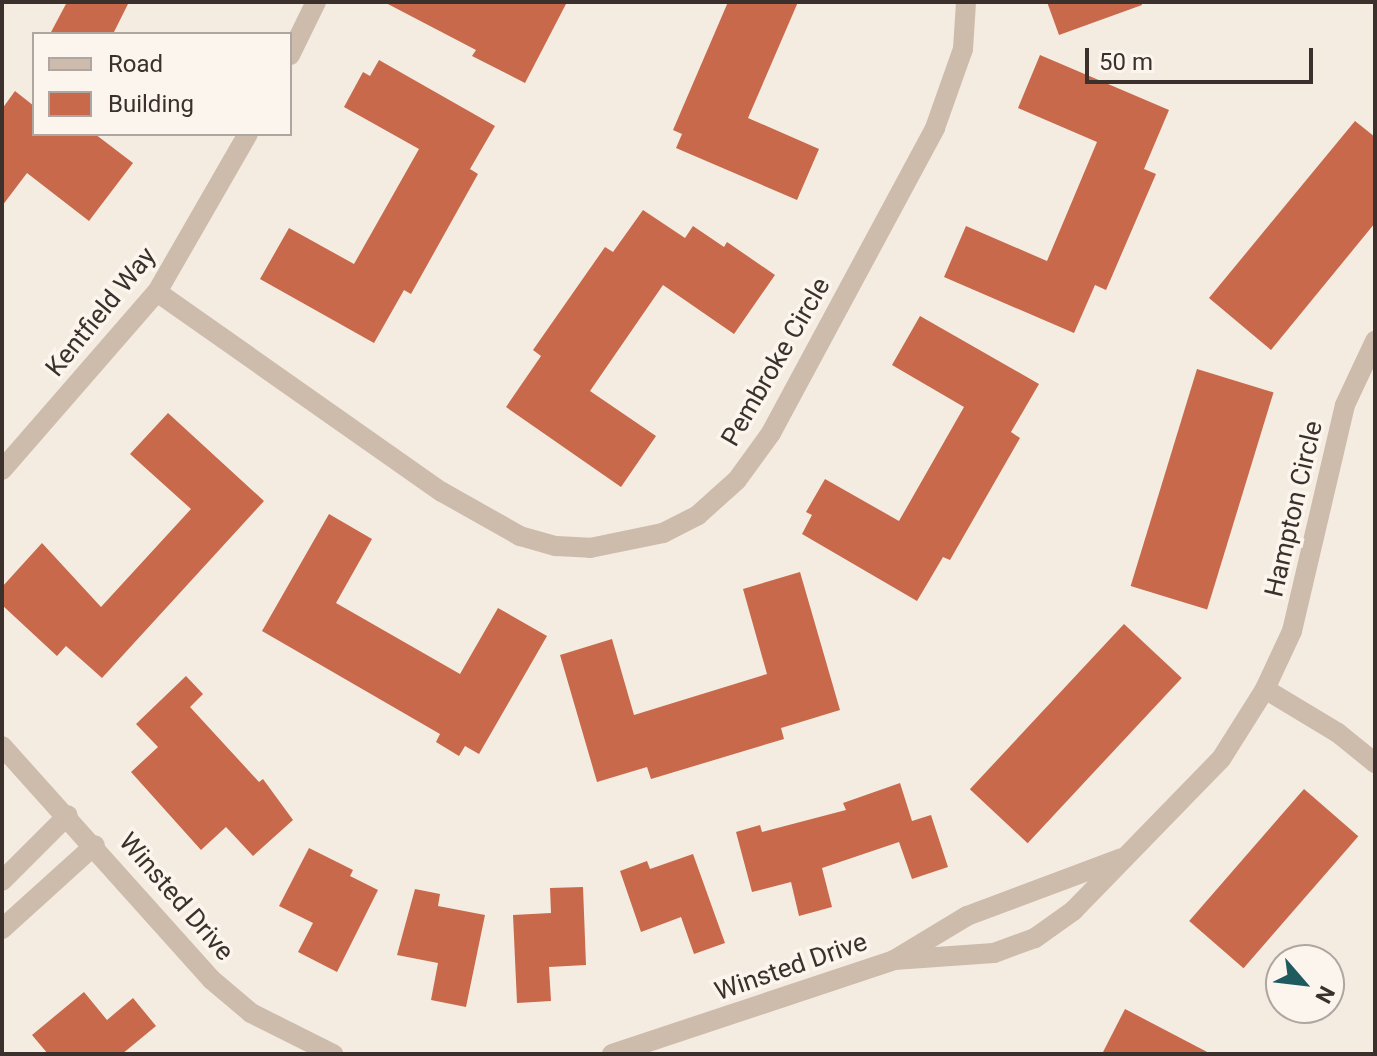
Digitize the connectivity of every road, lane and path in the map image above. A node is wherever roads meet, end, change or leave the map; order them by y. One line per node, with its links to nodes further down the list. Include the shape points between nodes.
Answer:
1 (316, 2): 3 (street)
2 (966, 2): 5 (street, Pembroke Circle, via 954,85 935,128 771,433 737,480 698,515 663,533 590,548 556,546 498,526)
3 (292, 51)
4 (247, 136): 5 (street, Kentfield Way)
5 (157, 292): 7 (street, Kentfield Way)
6 (1375, 341): 8 (street, Hampton Circle, via 1345,405 1307,579)
7 (2, 470)
8 (1265, 689): 10 (street, via 1338,733); 13 (street, Winsted Drive, via 1221,759 1167,820)
9 (2, 746): 11 (street, Winsted Drive)
10 (1375, 763)
11 (68, 815): 12 (street, Winsted Drive); 14 (street)
12 (95, 845): 15 (street); 17 (street, Winsted Drive, via 212,980 251,1013)
13 (1122, 857): 16 (street, Winsted Drive, via 967,916); 16 (street, Winsted Drive, via 1073,911 1035,938 994,953)
14 (2, 881)
15 (2, 929)
16 (894, 960): 18 (street, Winsted Drive)
17 (333, 1054)
18 (612, 1054)

